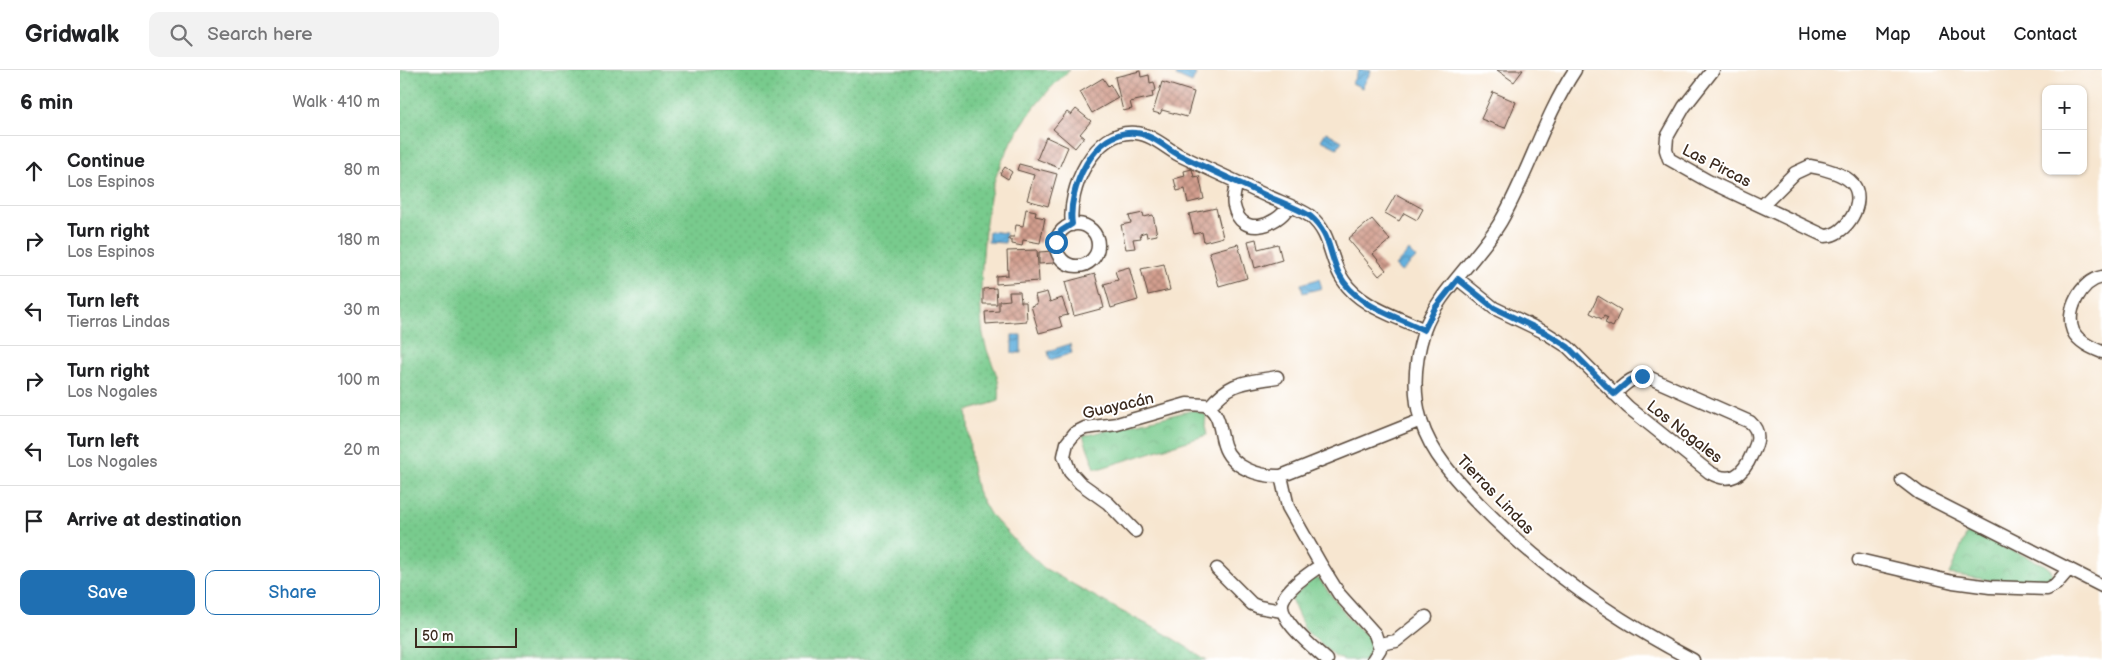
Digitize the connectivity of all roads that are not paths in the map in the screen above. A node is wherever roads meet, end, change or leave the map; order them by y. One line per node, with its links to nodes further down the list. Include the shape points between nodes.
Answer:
1 (1576, 70): 8 (street, Tierras Lindas, via 1543,128 1500,222)
2 (1713, 70): 5 (street, Las Pircas, via 1674,122 1667,137 1667,154 1685,169)
3 (1236, 182): 4 (street); 4 (street, via 1234,208 1246,224 1268,225 1280,218); 6 (street, via 1146,135 1123,133 1102,145 1085,167 1072,197)
4 (1289, 206): 9 (street, via 1310,216 1321,226 1339,273 1356,296)
5 (1762, 206): 5 (street, Las Pircas, via 1795,173 1810,166 1848,179 1858,197 1849,220 1839,232 1830,236 1820,235)
6 (1072, 224)
7 (2102, 276): 10 (street, via 2082,290 2073,308 2072,319 2076,337)
8 (1458, 279): 9 (street, Tierras Lindas, via 1435,308); 12 (street, Los Nogales, via 1494,308 1563,343)
9 (1424, 330): 14 (street, Tierras Lindas, via 1415,385)
10 (2102, 352)
11 (1277, 377): 13 (street, via 1233,386)
12 (1614, 394): 12 (street, Los Nogales, via 1714,475 1722,478 1735,476 1748,465 1758,438 1750,422 1648,377 1636,377)
13 (1209, 407): 15 (street, via 1217,415 1224,446 1232,458 1256,474); 17 (street, Guayacán, via 1200,403 1187,404 1130,420 1085,428 1075,433 1067,443 1064,456 1070,472)
14 (1421, 420): 15 (street); 28 (street, Tierras Lindas, via 1430,442 1448,470 1525,548 1628,624)
15 (1282, 476): 19 (street, via 1288,507)
16 (1902, 480): 21 (street, via 1919,493)
17 (1135, 530)
18 (1859, 560): 21 (street, via 1990,587 2047,589)
19 (1321, 565): 23 (street, via 1287,594); 25 (street, via 1339,594 1372,630)
20 (1217, 569): 23 (street, via 1252,604)
21 (2069, 570): 22 (street)
22 (2102, 586)
23 (1282, 611): 26 (street, via 1286,620)
24 (1426, 617): 25 (street, via 1396,641)
25 (1380, 644): 27 (street)
26 (1327, 660)
27 (1373, 660)
28 (1693, 660)

